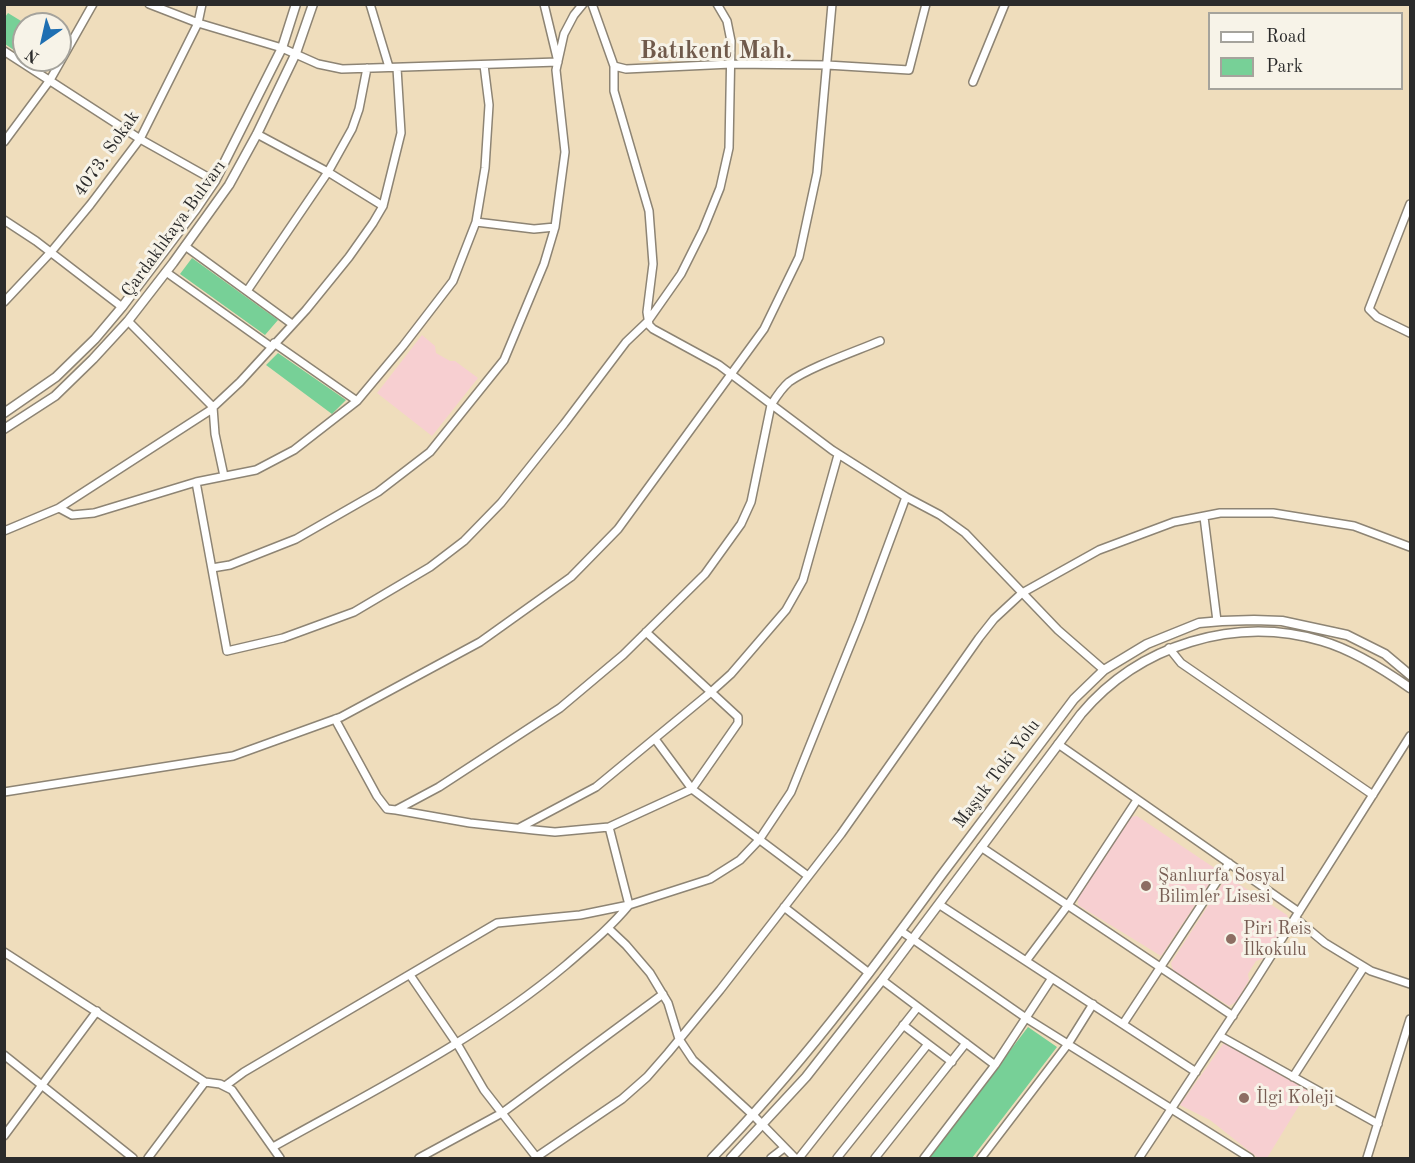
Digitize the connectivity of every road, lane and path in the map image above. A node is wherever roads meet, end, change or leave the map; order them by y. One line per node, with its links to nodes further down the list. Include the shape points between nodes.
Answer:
1 (93, 4): 26 (street)
2 (148, 4): 14 (street)
3 (202, 4): 14 (street, 4073. Sokak)
4 (296, 4): 15 (main road, Çardaklıkaya Bulvarı)
5 (313, 4): 17 (main road, Çardaklıkaya Bulvarı)
6 (370, 4): 23 (street)
7 (544, 4): 18 (street)
8 (583, 4): 18 (street, via 564,34)
9 (592, 4): 22 (street)
10 (717, 4): 19 (street, via 727,21)
11 (832, 4): 20 (street)
12 (926, 4): 20 (street, via 909,70)
13 (1005, 4): 27 (street)
14 (198, 23): 15 (street); 29 (street, 4073. Sokak)
15 (282, 48): 17 (street); 32 (main road, Çardaklıkaya Bulvarı)
16 (4, 51): 26 (street)
17 (296, 53): 24 (street, via 318,64 342,69); 28 (main road, Çardaklıkaya Bulvarı)
18 (558, 62): 21 (street); 37 (street, via 565,153)
19 (731, 64): 20 (street); 22 (street, via 626,69); 45 (street, via 729,148 720,188 681,274)
20 (827, 64): 50 (street, via 817,172 799,257 764,329)
21 (484, 65): 25 (street); 36 (street, via 489,105)
22 (614, 66): 45 (street, via 614,90 649,211 653,264)
23 (389, 67): 24 (street); 25 (street)
24 (367, 68): 31 (street, via 352,129)
25 (398, 68): 34 (street, via 401,133)
26 (50, 81): 29 (street); 30 (street)
27 (973, 82)
28 (257, 134): 31 (street); 38 (main road, Çardaklıkaya Bulvarı, via 229,185)
29 (140, 139): 32 (street); 39 (street, 4073. Sokak)
30 (4, 142)
31 (328, 172): 34 (street); 41 (street)
32 (215, 182): 43 (main road, Çardaklıkaya Bulvarı)
33 (1410, 204): 47 (street, via 1369,309)
34 (383, 206): 46 (street, via 349,257)
35 (4, 220): 39 (street)
36 (476, 222): 37 (street, via 534,229); 51 (street, via 453,281)
37 (555, 227): 64 (street, via 504,360 430,452 378,492 296,539 230,565)
38 (185, 246): 40 (main road, Çardaklıkaya Bulvarı); 41 (street)
39 (51, 252): 42 (street, 4073. Sokak); 43 (street)
40 (166, 272): 44 (main road, Çardaklıkaya Bulvarı); 49 (street)
41 (247, 291): 46 (street)
42 (4, 302)
43 (122, 308): 54 (main road, Çardaklıkaya Bulvarı, via 56,377)
44 (128, 321): 53 (street); 55 (main road, Çardaklıkaya Bulvarı, via 56,396)
45 (648, 321): 50 (street, via 653,329); 64 (street, via 626,342 494,511 464,541 392,591 354,612 283,638 227,651)
46 (292, 324): 49 (street)
47 (1410, 333)
48 (880, 341): 52 (street, via 788,383)
49 (272, 345): 51 (street); 53 (street)
50 (731, 374): 52 (street); 73 (street, via 618,529 571,577 480,642)
51 (357, 401): 57 (street, via 294,450 256,470)
52 (771, 405): 56 (street); 67 (street, via 752,502 741,524 705,574)
53 (213, 407): 57 (street); 60 (street)
54 (4, 413)
55 (4, 429)
56 (838, 454): 59 (street); 72 (street, via 797,594 731,674)
57 (224, 476): 58 (street)
58 (196, 482): 60 (street, via 94,513 72,515); 64 (street)
59 (906, 497): 65 (street, via 965,533); 84 (street, via 791,792)
60 (59, 508): 62 (street)
61 (1204, 517): 63 (street, via 1220,513 1273,513 1354,526); 65 (street, via 1174,522 1099,550); 66 (street)
62 (4, 531)
63 (1410, 547)
64 (212, 568)
65 (1022, 593): 69 (street); 87 (street, via 979,638)
66 (1217, 621): 69 (main road, Maşuk Toki Yolu, via 1199,623 1148,644); 70 (main road, Maşuk Toki Yolu, via 1282,621 1347,635 1385,654)
67 (646, 632): 72 (street); 81 (street, via 560,708 440,788)
68 (1169, 648): 71 (main road, via 1249,632 1292,635 1322,641 1366,660); 76 (main road, via 1137,664 1111,684); 79 (street, via 1181,663)
69 (1104, 670): 94 (main road, Maşuk Toki Yolu, via 1074,699)
70 (1410, 675)
71 (1410, 688)
72 (711, 692): 75 (street); 77 (street, via 738,717 738,723)
73 (334, 719): 78 (street, via 233,756); 81 (street, via 377,796 387,809)
74 (1410, 736): 79 (street)
75 (654, 739): 77 (street); 83 (street, via 596,787)
76 (1058, 744): 80 (street); 85 (main road)
77 (692, 789): 82 (street); 84 (street)
78 (4, 792)
79 (1373, 795): 92 (street)
80 (1137, 800): 86 (street); 90 (street)
81 (396, 810): 83 (street)
82 (609, 826): 83 (street, via 555,832); 89 (street)
83 (519, 828)
84 (759, 840): 87 (street); 89 (street, via 740,860 710,879)
85 (981, 847): 88 (main road); 90 (street)
86 (1229, 863): 92 (street); 98 (street)
87 (808, 876): 91 (street)
88 (940, 904): 95 (main road); 97 (street)
89 (629, 905): 93 (street); 101 (street, via 580,915 498,923)
90 (1068, 905): 97 (street); 98 (street)
91 (784, 907): 100 (street); 115 (street)
92 (1297, 915): 99 (street, via 1325,944); 109 (street)
93 (608, 928): 105 (street, via 650,973); 116 (street, via 539,988)
94 (901, 931): 95 (street); 100 (main road, Maşuk Toki Yolu)
95 (914, 940): 103 (main road); 110 (street)
96 (4, 952): 108 (street)
97 (1026, 961): 102 (street)
98 (1160, 967): 109 (street); 112 (street)
99 (1364, 968): 104 (street); 126 (street)
100 (869, 973): 132 (main road, Maşuk Toki Yolu)
101 (410, 975): 116 (street); 129 (street)
102 (1053, 978): 106 (street); 110 (street)
103 (882, 980): 107 (street); 133 (main road)
104 (1410, 984)
105 (663, 994): 115 (street); 131 (street)
106 (1093, 1004): 112 (street); 119 (street)
107 (917, 1008): 113 (street); 118 (street)
108 (97, 1011): 127 (street); 128 (street)
109 (1233, 1016): 114 (street)
110 (1026, 1018): 119 (street); 124 (street)
111 (1410, 1019): 120 (street)
112 (1123, 1024): 125 (street)
113 (903, 1025): 117 (street); 147 (street)
114 (1220, 1036): 125 (street); 126 (street)
115 (679, 1039): 132 (street, via 693,1060); 143 (street, via 622,1099)
116 (457, 1044): 131 (street); 136 (street)
117 (928, 1044): 123 (street); 148 (street)
118 (966, 1044): 123 (street); 124 (street)
119 (1068, 1044): 130 (street); 151 (street)
120 (1402, 1046): 121 (street); 134 (street)
121 (1410, 1051)
122 (4, 1055): 128 (street)
123 (952, 1062): 149 (street)
124 (994, 1065): 150 (street)
125 (1196, 1072): 130 (street)
126 (1293, 1077): 134 (street)
127 (205, 1082): 129 (street); 140 (street)
128 (42, 1086): 135 (street); 139 (street)
129 (225, 1086): 136 (street, via 232,1090)
130 (1171, 1110): 138 (street); 152 (street)
131 (502, 1113): 142 (street); 143 (street)
132 (754, 1116): 133 (street); 144 (main road, Maşuk Toki Yolu)
133 (763, 1125): 137 (street); 145 (main road)
134 (1378, 1125): 154 (street)
135 (4, 1136)
136 (273, 1147): 141 (street)
137 (784, 1148): 146 (street); 147 (street)
138 (1239, 1156): 153 (street)
139 (133, 1158)
140 (147, 1158)
141 (280, 1158)
142 (419, 1158)
143 (536, 1158)
144 (711, 1158)
145 (731, 1158)
146 (771, 1158)
147 (797, 1158)
148 (837, 1158)
149 (875, 1158)
150 (924, 1158)
151 (981, 1158)
152 (1139, 1158)
153 (1250, 1158)
154 (1367, 1158)

